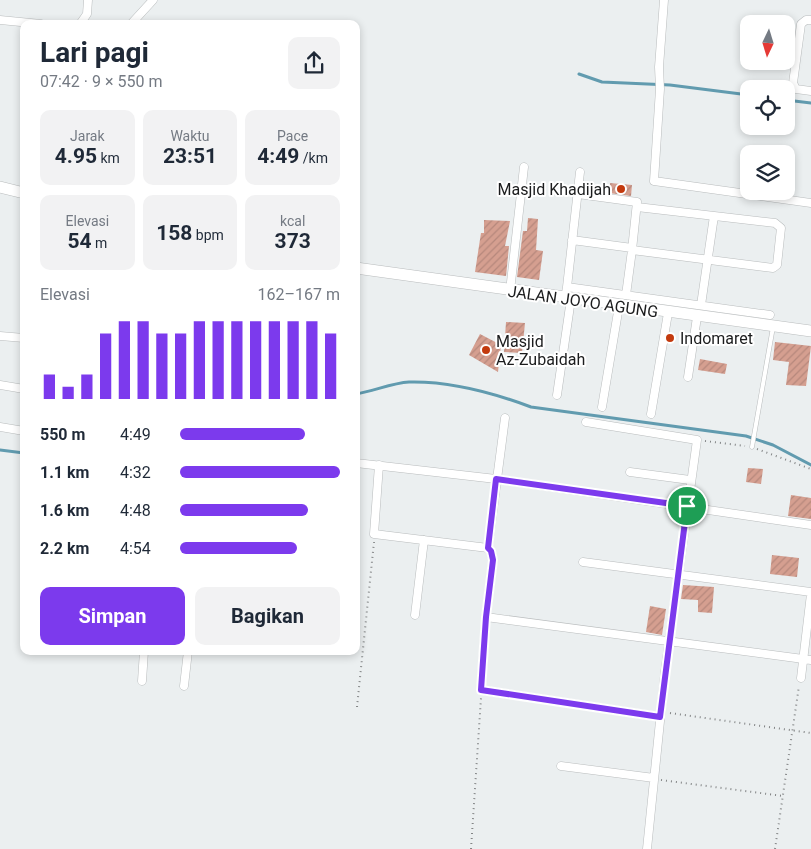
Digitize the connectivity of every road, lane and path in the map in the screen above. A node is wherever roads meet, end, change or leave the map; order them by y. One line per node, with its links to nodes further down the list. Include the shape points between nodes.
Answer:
1 (88, 0): 5 (street, via 87,14)
2 (153, 0): 6 (street)
3 (664, 0): 15 (street, via 654,180)
4 (0, 20): 8 (street)
5 (83, 20)
6 (135, 20)
7 (811, 20): 9 (street, via 801,24 793,83 796,89)
8 (20, 22)
9 (811, 91)
10 (524, 168): 22 (street)
11 (580, 172): 14 (street)
12 (0, 187): 13 (main road)
13 (20, 192)
14 (578, 194): 16 (street, via 635,201); 18 (street)
15 (811, 203)
16 (637, 207): 17 (street); 19 (street)
17 (714, 216): 20 (street); 20 (street, via 779,225 777,265 774,268)
18 (572, 240): 19 (street); 23 (street)
19 (632, 249): 20 (street); 24 (street)
20 (708, 259): 25 (street)
21 (360, 269): 22 (main road, JALAN JOYO AGUNG)
22 (510, 291): 23 (main road, JALAN JOYO AGUNG)
23 (568, 295): 24 (street); 26 (main road, JALAN JOYO AGUNG); 37 (street)
24 (626, 295): 25 (street)
25 (701, 305): 28 (street)
26 (620, 306): 27 (main road, JALAN JOYO AGUNG); 38 (street)
27 (668, 313): 29 (main road, JALAN JOYO AGUNG); 39 (street)
28 (770, 315)
29 (697, 317): 30 (main road, JALAN JOYO AGUNG); 34 (street)
30 (774, 327): 31 (main road, JALAN JOYO AGUNG); 44 (lane)
31 (811, 332)
32 (0, 336): 33 (street)
33 (20, 338)
34 (688, 377)
35 (0, 385): 36 (street)
36 (20, 388)
37 (557, 395)
38 (602, 408)
39 (651, 414)
40 (505, 418): 48 (street)
41 (586, 422): 49 (street, via 697,440)
42 (0, 427): 43 (street)
43 (20, 430)
44 (753, 445)
45 (360, 463): 46 (street)
46 (379, 465): 48 (street); 52 (street)
47 (630, 472): 49 (street)
48 (496, 479): 50 (street); 54 (street)
49 (690, 480): 50 (street)
50 (687, 506): 51 (street); 56 (street)
51 (811, 525)
52 (374, 534): 53 (street); 68 (path)
53 (424, 540): 54 (street); 58 (street)
54 (488, 548): 59 (street, via 493,560)
55 (583, 562): 56 (street)
56 (678, 574): 57 (street); 60 (street)
57 (811, 593): 63 (street)
58 (415, 616)
59 (486, 617): 60 (street); 67 (street)
60 (670, 641): 63 (street); 69 (street)
61 (144, 655): 65 (street)
62 (188, 655): 66 (street)
63 (807, 660): 64 (street)
64 (801, 678): 70 (path)
65 (142, 681)
66 (184, 686)
67 (481, 690): 69 (street); 75 (path)
68 (357, 707)
69 (660, 714): 70 (path); 73 (street)
70 (791, 731): 71 (path); 74 (path)
71 (811, 734)
72 (561, 766): 73 (street)
73 (654, 778): 74 (path); 76 (street)
74 (783, 796): 77 (path)
75 (470, 849)
76 (647, 849)
77 (775, 849)

